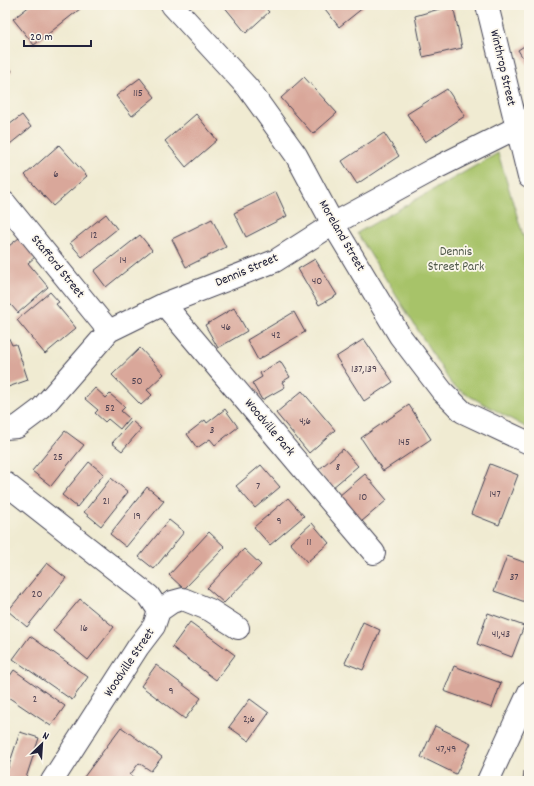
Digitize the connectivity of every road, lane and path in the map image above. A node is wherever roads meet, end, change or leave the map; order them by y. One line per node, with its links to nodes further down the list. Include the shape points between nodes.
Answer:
1 (172, 5): 6 (street, Moreland Street, via 248,88 296,155)
2 (487, 5): 3 (street, Winthrop Street)
3 (523, 124): 4 (street, Winthrop Street); 6 (street, Dennis Street)
4 (529, 177)
5 (5, 203): 8 (street, Stafford Street)
6 (333, 224): 7 (street, Dennis Street, via 275,261); 10 (street, Moreland Street, via 400,336 442,391 463,412)
7 (164, 304): 8 (street, Dennis Street); 12 (street, Woodville Park)
8 (109, 331): 9 (street, Dennis Street, via 41,409 17,427)
9 (5, 428)
10 (529, 443)
11 (5, 483): 13 (street, Woodville Street, via 149,596)
12 (374, 552)
13 (159, 612): 14 (street, via 172,602 183,598 210,610); 16 (street, Woodville Street, via 154,626)
14 (238, 628)
15 (529, 692): 17 (street)
16 (52, 781)
17 (488, 781)

